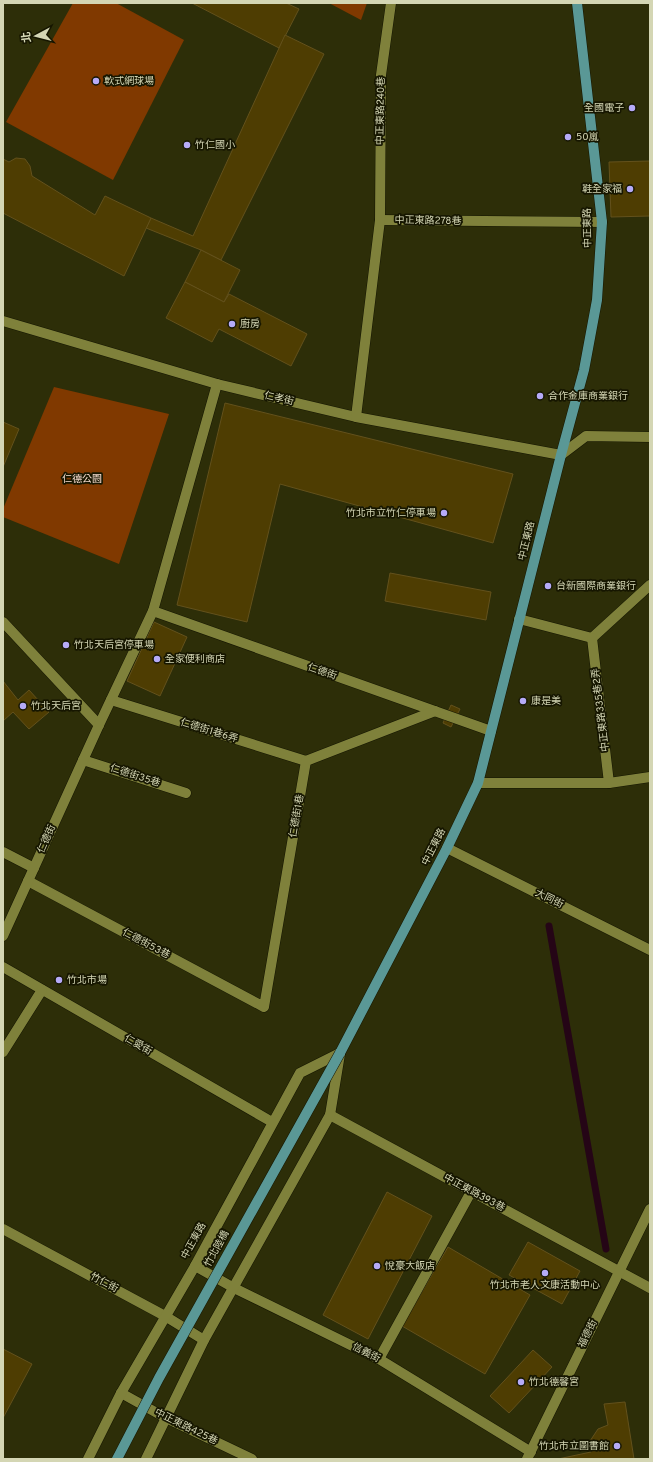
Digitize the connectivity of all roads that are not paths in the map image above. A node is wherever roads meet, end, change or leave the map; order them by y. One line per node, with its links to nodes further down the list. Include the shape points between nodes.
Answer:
1 (391, 3): 3 (street, 中正東路240巷, via 381,75)
2 (577, 3): 4 (main road, 中正東路)
3 (380, 220): 4 (street, 中正東路278巷); 7 (street, 中正東路278巷)
4 (602, 222): 9 (main road, 中正東路, via 597,300 584,370)
5 (3, 322): 6 (street, 仁孝街)
6 (217, 384): 7 (street, 仁孝街); 11 (street, 仁德街)
7 (356, 417): 9 (street, 仁孝街)
8 (650, 437): 9 (street, via 586,436)
9 (561, 455): 12 (main road, 中正東路)
10 (650, 585): 14 (street)
11 (153, 612): 15 (street, 仁德街); 16 (street, 仁德街)
12 (519, 619): 14 (street); 18 (main road, 中正東路)
13 (3, 622): 17 (street)
14 (592, 638): 23 (street, 中正東路335巷2弄)
15 (111, 700): 17 (street, 仁德街); 20 (street, 仁德街1巷6弄)
16 (435, 712): 18 (street, 仁德街); 20 (street)
17 (99, 724): 19 (street, 仁德街)
18 (491, 731): 22 (main road, 中正東路)
19 (83, 760): 24 (street, 仁德街35巷); 27 (street, 仁德街)
20 (306, 761): 33 (street, 仁德街1巷)
21 (650, 777): 23 (street)
22 (478, 783): 23 (street); 25 (main road, 中正東路)
23 (609, 783)
24 (186, 793)
25 (447, 848): 30 (street, 大同街); 35 (main road, 中正東路)
26 (3, 852): 27 (street)
27 (34, 868): 28 (street, 仁德街)
28 (28, 881): 29 (street, 仁德街); 33 (street, 仁德街53巷)
29 (3, 936)
30 (650, 950)
31 (3, 967): 32 (street, 仁愛街)
32 (42, 990): 34 (street); 37 (street, 仁愛街)
33 (264, 1007)
34 (3, 1052)
35 (340, 1053): 36 (street, 中正東路); 37 (street, 中正東路, via 300,1073); 52 (main road, 竹北陸橋, bridge, via 159,1378)
36 (330, 1115): 38 (street, 中正東路393巷); 43 (street, 中正東路)
37 (272, 1122): 41 (street, 中正東路)
38 (471, 1192): 42 (street, 中正東路393巷); 47 (street)
39 (650, 1209): 42 (street, 福德街)
40 (3, 1229): 45 (street, 竹仁街)
41 (195, 1266): 43 (street, 信義街); 45 (street, 中正東路)
42 (619, 1272): 44 (street, 中正東路393巷); 50 (street, 福德街)
43 (234, 1288): 46 (street, 中正東路); 47 (street, 信義街)
44 (650, 1288)
45 (165, 1316): 46 (street, 竹仁街); 48 (street, 中正東路)
46 (204, 1340): 49 (street, 中正東路)
47 (379, 1359): 50 (street, 信義街)
48 (121, 1393): 49 (street, 中正東路425巷); 51 (street, 中正東路)
49 (166, 1418): 53 (street, 中正東路); 54 (street, 中正東路425巷)
50 (529, 1455)
51 (88, 1459)
52 (117, 1459)
53 (146, 1459)
54 (252, 1459)

